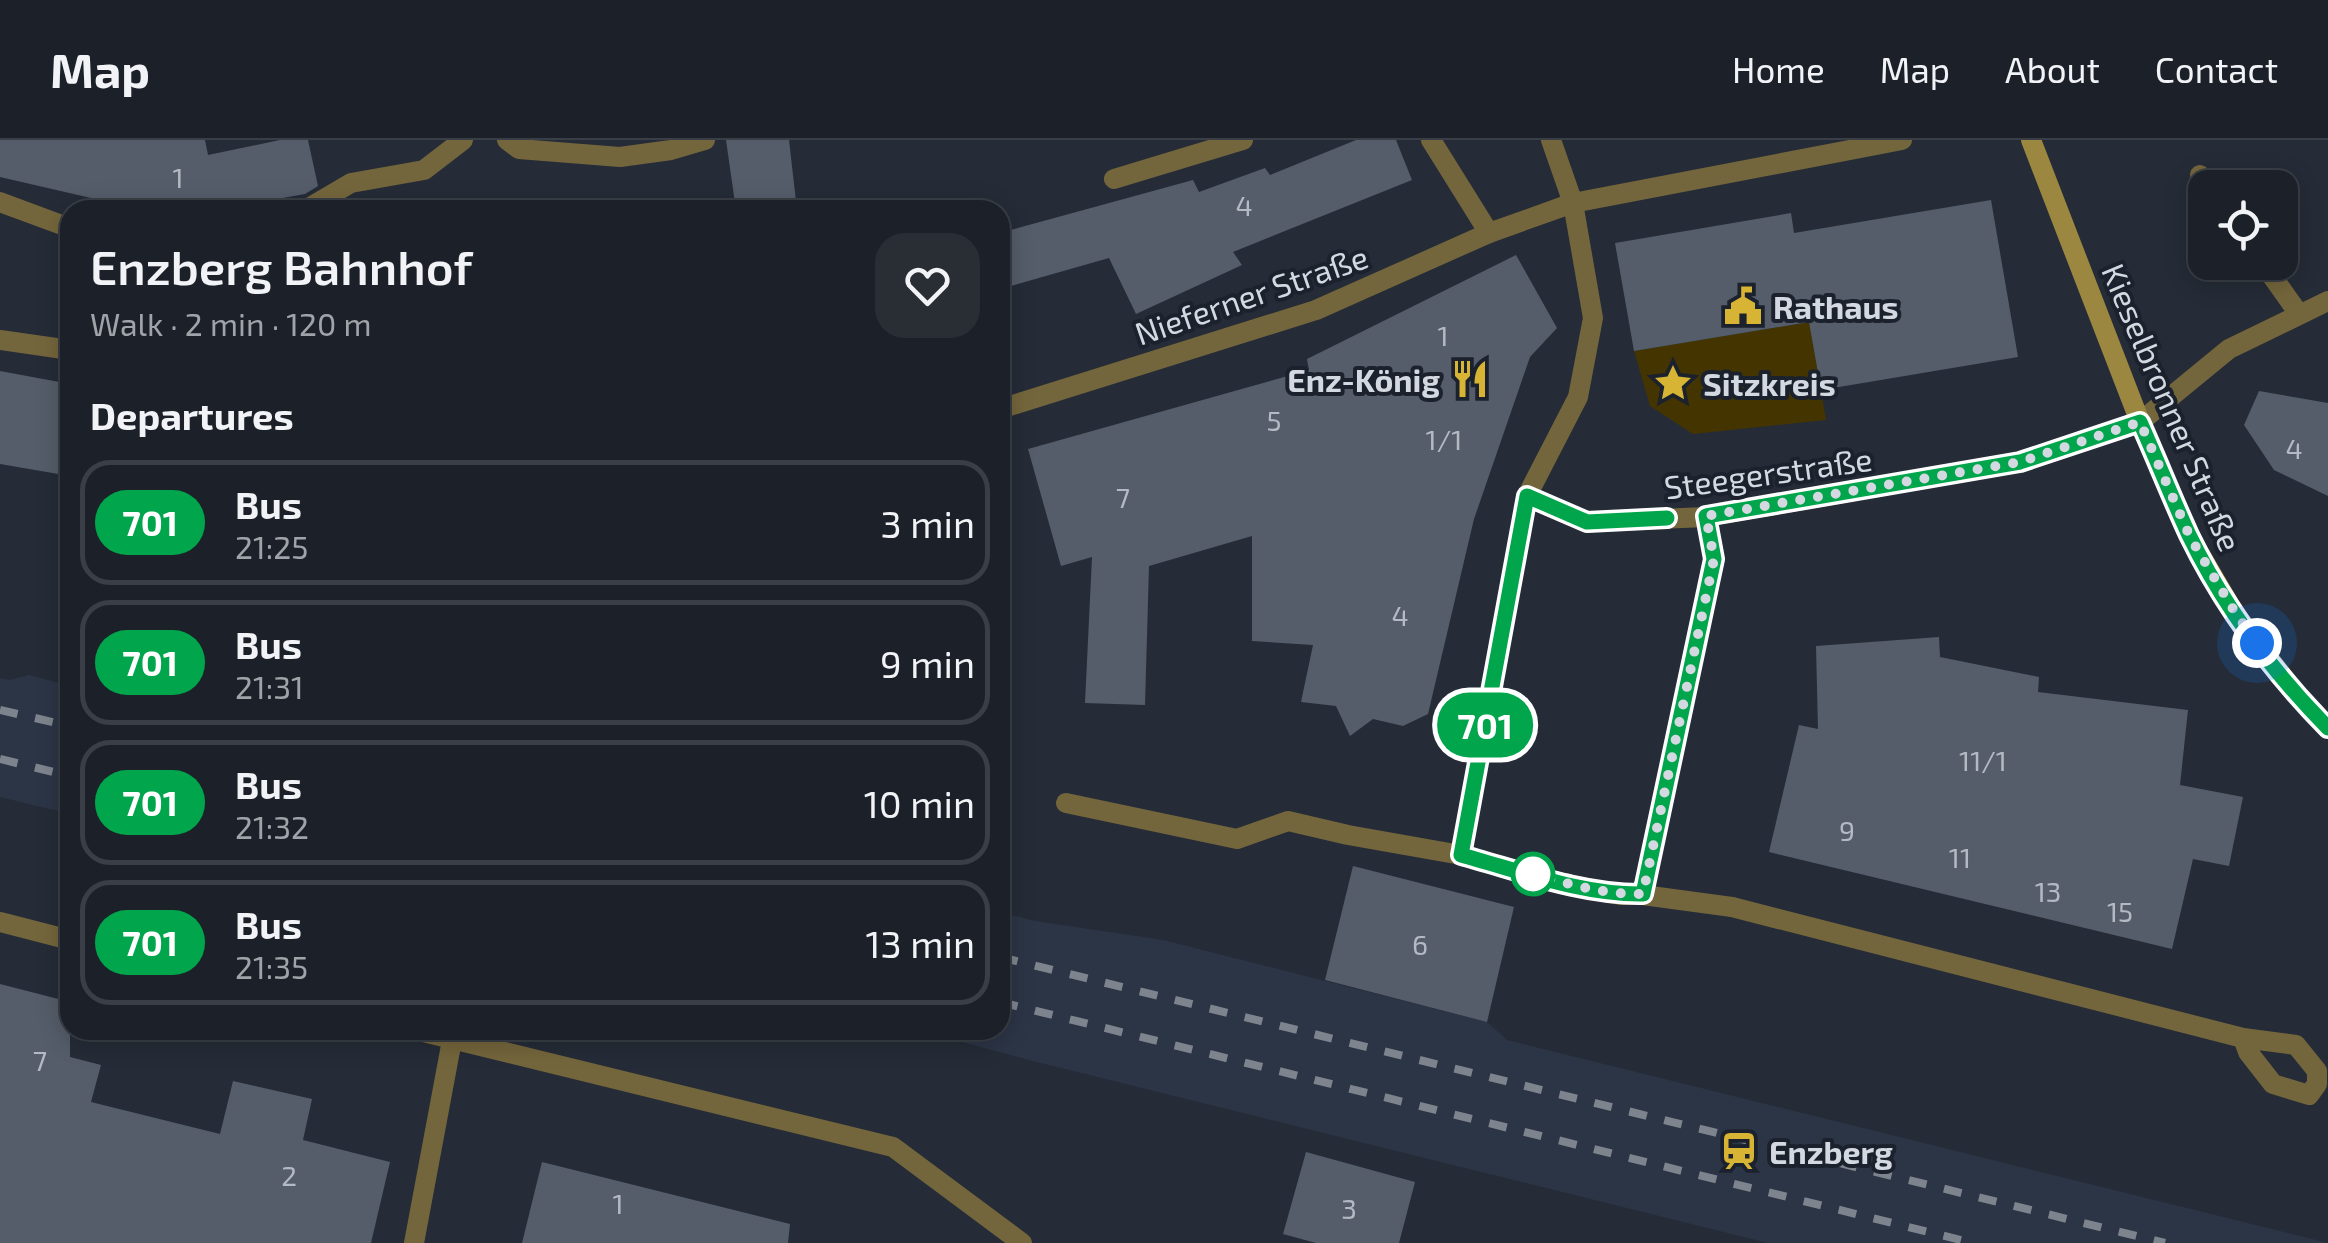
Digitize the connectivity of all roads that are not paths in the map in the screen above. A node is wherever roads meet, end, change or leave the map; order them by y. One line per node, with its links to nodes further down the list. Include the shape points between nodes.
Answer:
1 (463, 140): 10 (street, via 424,170 351,184)
2 (507, 140): 3 (street, via 519,149 620,157)
3 (705, 140)
4 (1242, 140): 9 (street)
5 (1430, 140): 14 (street)
6 (1551, 140): 12 (street)
7 (1902, 140): 12 (street, Nieferner Straße)
8 (2031, 140): 21 (main road, Kieselbronner Straße)
9 (1114, 179)
10 (323, 200)
11 (0, 202): 13 (street)
12 (1574, 202): 14 (street, Nieferner Straße); 22 (street, via 1594,318 1578,397)
13 (60, 224)
14 (1489, 232): 20 (street, Nieferner Straße, via 1316,310)
15 (2275, 280): 17 (street)
16 (2328, 301): 17 (street)
17 (2299, 314): 21 (street, via 2229,349)
18 (0, 340): 19 (street)
19 (60, 349)
20 (1010, 406)
21 (2140, 422): 23 (street, Steegerstraße, via 2020,462); 24 (main road, Kieselbronner Straße, via 2190,537 2236,614)
22 (1527, 496): 23 (street, Steegerstraße, via 1587,522); 26 (street)
23 (1706, 516): 27 (street, via 1714,559)
24 (2328, 728)
25 (1066, 803): 26 (street, via 1236,839 1288,821)
26 (1461, 855): 27 (street, via 1554,881)
27 (1643, 894): 30 (street, via 1732,906)
28 (0, 922): 29 (street)
29 (60, 937)
30 (2243, 1038): 30 (street, via 2296,1045 2318,1070 2310,1095 2274,1084)
31 (452, 1040): 32 (street); 33 (street, via 893,1147)
32 (414, 1243)
33 (1022, 1243)

